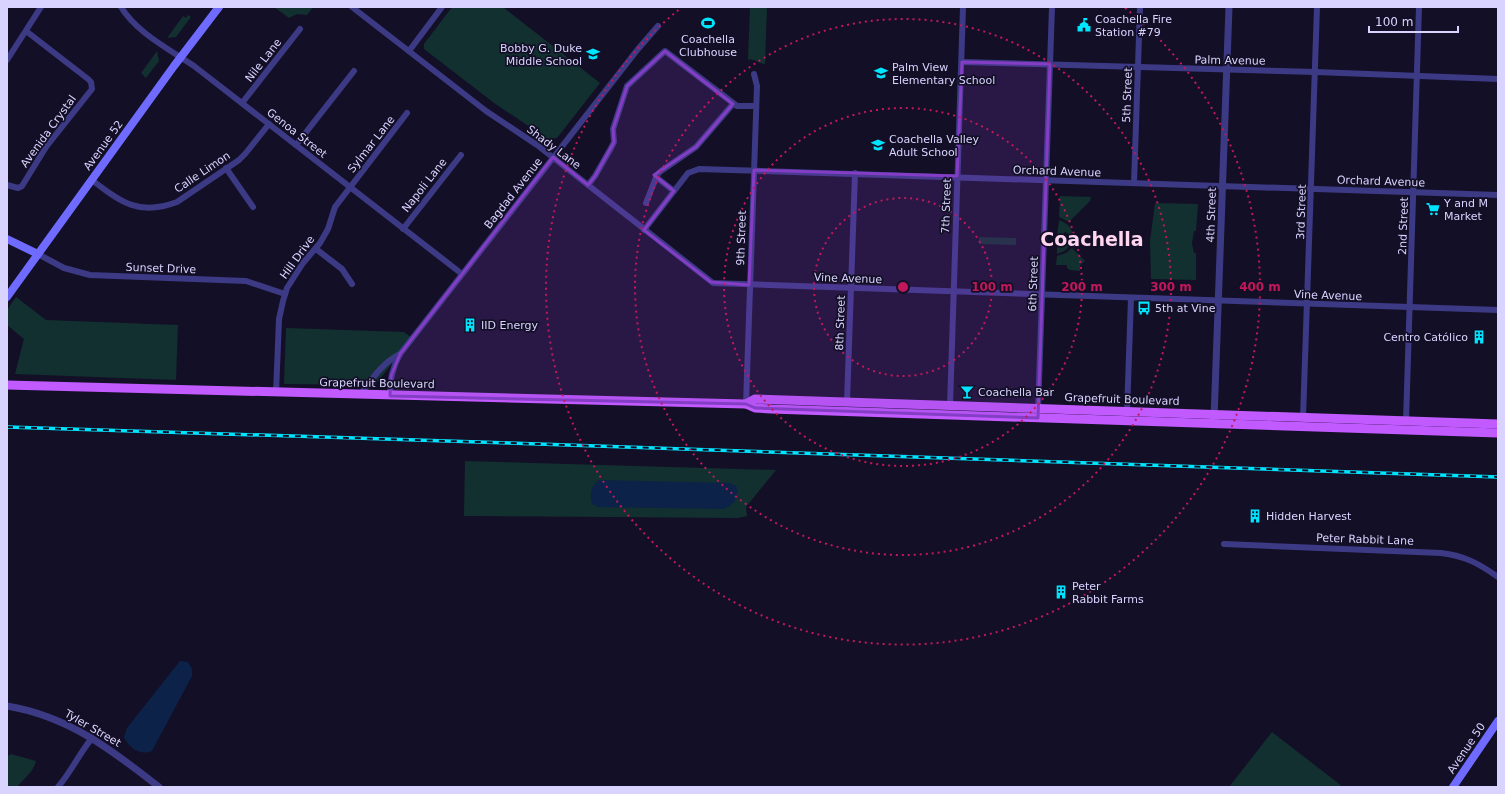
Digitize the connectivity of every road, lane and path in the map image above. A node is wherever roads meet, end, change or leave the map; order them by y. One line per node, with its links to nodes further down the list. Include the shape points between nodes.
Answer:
1 (41, 7): 14 (street)
2 (121, 7): 16 (street, Genoa Street, via 137,26)
3 (219, 7): 16 (main road, Avenue 52)
4 (352, 7): 15 (street, Shady Lane)
5 (442, 7): 15 (street)
6 (964, 7): 18 (street, 7th Street)
7 (1052, 7): 19 (street, 6th Street)
8 (1140, 7): 20 (street, 5th Street)
9 (1229, 7): 21 (street, 4th Street)
10 (1317, 7): 23 (street, 3rd Street)
11 (1420, 7): 25 (street, 2nd Street)
12 (658, 26): 34 (street, Bagdad Avenue)
13 (300, 29): 27 (street, Nile Lane)
14 (26, 31): 17 (street); 43 (street, Avenida Crystal, via 88,79 92,85 90,93 46,147 25,182 18,188)
15 (409, 51): 34 (street, Shady Lane, via 486,111)
16 (181, 57): 27 (street, Genoa Street); 40 (main road, Avenue 52)
17 (7, 60)
18 (962, 62): 19 (street, Palm Avenue); 38 (street, 7th Street)
19 (1050, 64): 20 (street, Palm Avenue); 41 (street, 6th Street)
20 (1138, 68): 21 (street, Palm Avenue); 42 (street, 5th Street)
21 (1227, 70): 23 (street, Palm Avenue); 45 (street, 4th Street)
22 (354, 71): 32 (street)
23 (1316, 72): 25 (street, Palm Avenue); 47 (street, 3rd Street)
24 (754, 74): 29 (street, 9th Street, via 757,86)
25 (1418, 76): 26 (street, Palm Avenue); 49 (street, 2nd Street)
26 (1498, 79)
27 (242, 103): 31 (street, Genoa Street)
28 (733, 104): 29 (street); 39 (street, via 703,141); 44 (street, via 665,51 627,86 613,129 614,142)
29 (756, 106): 36 (street, 9th Street)
30 (408, 113): 46 (street, Sylmar Lane)
31 (269, 124): 32 (street, Genoa Street); 35 (street, Calle Limon, via 245,154)
32 (296, 145): 46 (street, Genoa Street)
33 (461, 155): 53 (street, Napoli Lane)
34 (553, 157): 44 (street, Shady Lane); 58 (street, Bagdad Avenue)
35 (226, 168): 40 (street, Calle Limon, via 177,202 156,207 140,207 122,202); 52 (street)
36 (754, 170): 37 (street, Orchard Avenue); 48 (street, Orchard Avenue, via 695,169 688,173); 60 (street, 9th Street)
37 (855, 173): 38 (street, Orchard Avenue); 61 (street, 8th Street)
38 (957, 176): 41 (street, Orchard Avenue); 62 (street, 7th Street)
39 (656, 177): 48 (street); 51 (street)
40 (92, 180): 57 (main road, Avenue 52)
41 (1046, 181): 42 (street, Orchard Avenue); 64 (street, 6th Street)
42 (1134, 183): 45 (street, Orchard Avenue)
43 (7, 185)
44 (588, 185): 54 (street, Shady Lane)
45 (1223, 185): 47 (street, Orchard Avenue); 67 (street, 4th Street)
46 (350, 187): 53 (street, Genoa Street); 56 (street, Hill Drive, via 335,207 328,229)
47 (1311, 189): 49 (street, Orchard Avenue); 68 (street, 3rd Street)
48 (674, 191): 54 (street, Orchard Avenue)
49 (1414, 192): 50 (street, Orchard Avenue); 69 (street, 2nd Street)
50 (1498, 195)
51 (646, 203)
52 (253, 207)
53 (403, 228): 58 (street, Genoa Street)
54 (644, 230): 60 (street, Shady Lane, via 711,282)
55 (7, 239): 57 (main road)
56 (316, 249): 59 (street, via 342,269); 63 (street, Hill Drive, via 297,271)
57 (38, 254): 63 (street, Sunset Drive, via 64,268 90,275 246,281); 65 (main road, Avenue 52)
58 (462, 274): 71 (street, Bagdad Avenue)
59 (352, 284)
60 (749, 285): 61 (street, Vine Avenue); 77 (street, 9th Street)
61 (852, 288): 62 (street, Vine Avenue); 76 (street, 8th Street)
62 (954, 292): 64 (street, Vine Avenue); 78 (street, 7th Street)
63 (285, 294): 73 (street, Hill Drive, via 279,319)
64 (1043, 295): 66 (street, Vine Avenue); 80 (street, 6th Street)
65 (7, 297)
66 (1131, 298): 67 (street, Vine Avenue); 79 (street)
67 (1219, 301): 68 (street, Vine Avenue); 81 (street, 4th Street)
68 (1308, 304): 69 (street, Vine Avenue); 82 (street, 3rd Street)
69 (1410, 308): 70 (street, Vine Avenue); 83 (street, 2nd Street)
70 (1498, 310)
71 (400, 354): 74 (street, Bagdad Avenue, via 382,366); 75 (street, Bagdad Avenue, via 391,376)
72 (7, 385): 73 (main road, Grapefruit Boulevard)
73 (276, 393): 74 (main road, Grapefruit Boulevard)
74 (360, 395): 75 (main road, Grapefruit Boulevard)
75 (390, 396): 77 (main road, Grapefruit Boulevard)
76 (847, 402): 77 (main road, Grapefruit Boulevard, via 755,399); 78 (main road, Grapefruit Boulevard)
77 (746, 404): 80 (main road, Grapefruit Boulevard, via 755,408)
78 (950, 406): 80 (main road, Grapefruit Boulevard)
79 (1127, 412): 80 (main road, Grapefruit Boulevard); 81 (main road, Grapefruit Boulevard)
80 (1038, 413): 81 (main road, Grapefruit Boulevard)
81 (1214, 418): 82 (main road, Grapefruit Boulevard); 85 (main road, Grapefruit Boulevard)
82 (1303, 418): 83 (main road, Grapefruit Boulevard)
83 (1406, 421): 84 (main road, Grapefruit Boulevard)
84 (1498, 424)
85 (1498, 433)
86 (1224, 544): 87 (street, Peter Rabbit Lane, via 1458,555 1480,564)
87 (1498, 577)
88 (7, 706): 90 (street, Tyler Street, via 53,718)
89 (1498, 721): 93 (main road, Avenue 50)
90 (92, 738): 91 (street); 92 (street, Tyler Street)
91 (58, 787)
92 (159, 787)
93 (1453, 787)

